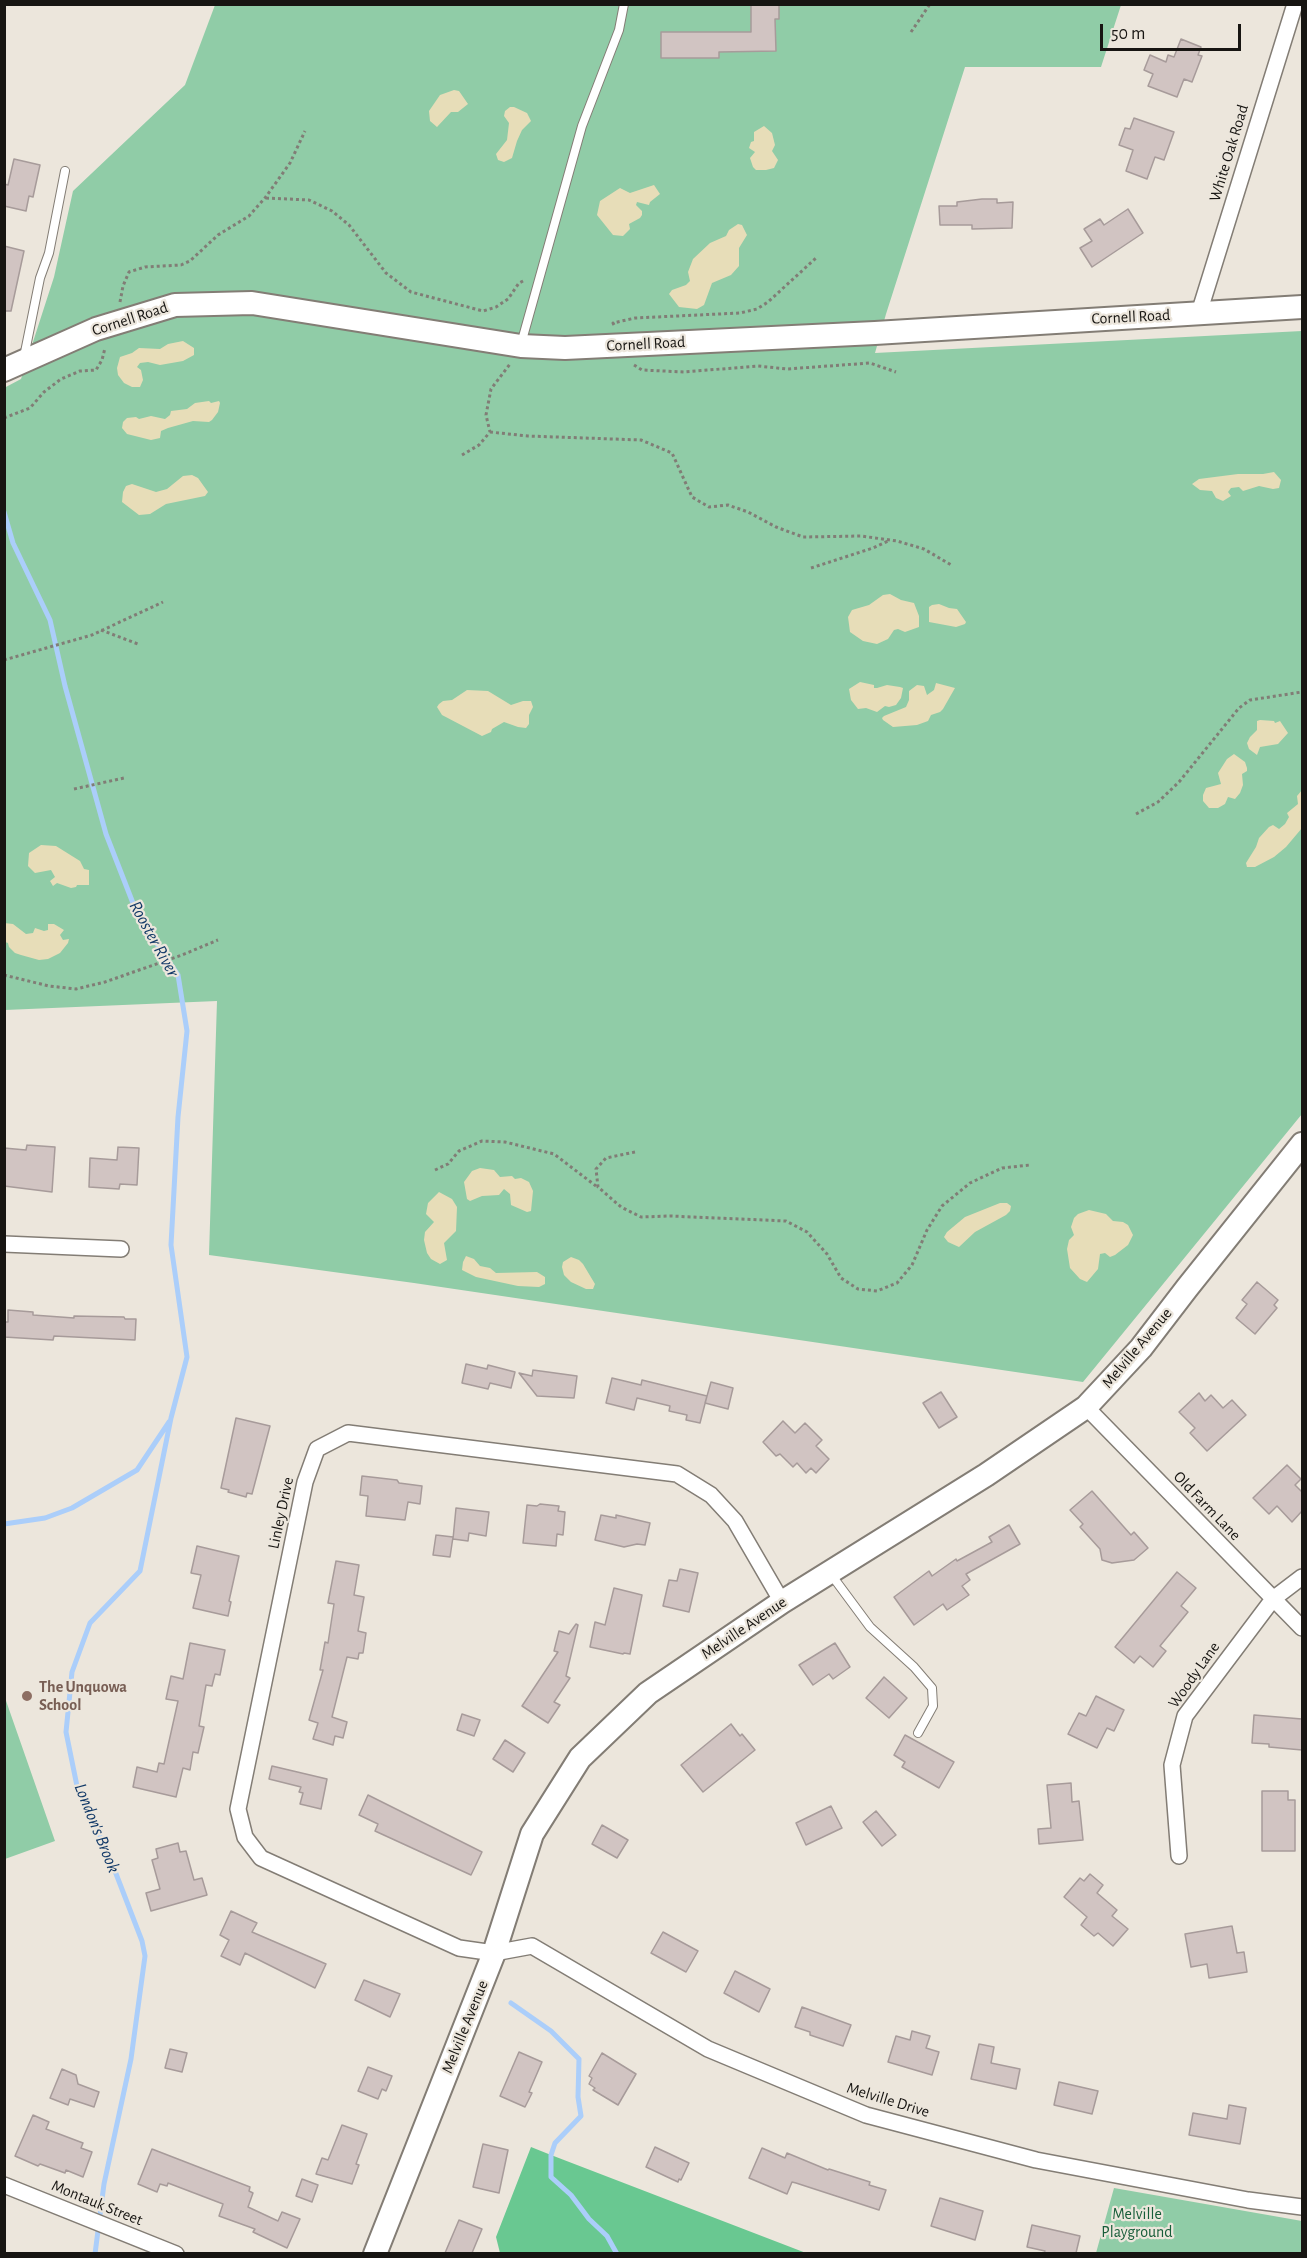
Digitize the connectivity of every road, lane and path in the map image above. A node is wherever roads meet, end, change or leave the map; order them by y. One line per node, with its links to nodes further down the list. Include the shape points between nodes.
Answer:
1 (624, 4): 8 (lane, via 619,30 582,126)
2 (930, 4): 4 (path)
3 (1294, 4): 10 (street, White Oak Road)
4 (911, 32)
5 (305, 131): 7 (path, via 290,164)
6 (65, 171): 13 (lane, via 49,253)
7 (265, 198): 8 (path, via 309,200 332,211 349,225 386,273 411,292 483,311 496,307 519,283); 11 (path, via 249,216 190,261 129,272)
8 (540, 273): 12 (lane)
9 (1302, 307): 10 (street, Cornell Road)
10 (1199, 313): 12 (street, Cornell Road, via 565,348)
11 (113, 324): 12 (street, Cornell Road, via 175,305 252,303); 13 (street, Cornell Road); 14 (path, via 96,370 80,371 62,379 30,408)
12 (521, 346): 15 (path, via 491,388 486,415)
13 (14, 365)
14 (4, 418)
15 (490, 432): 16 (path, via 479,445); 17 (path, via 641,440 672,453 692,497 709,507 728,505 803,537 861,536)
16 (462, 455)
17 (889, 540): 18 (path, via 924,549); 19 (path)
18 (953, 566)
19 (811, 568)
20 (163, 602): 21 (path)
21 (101, 630): 22 (path); 23 (path)
22 (138, 644)
23 (4, 660)
24 (1302, 692): 27 (path, via 1250,700 1239,708 1179,783 1158,802)
25 (124, 778): 26 (path)
26 (74, 789)
27 (1136, 814)
28 (218, 940): 29 (path, via 76,989)
29 (4, 975)
30 (1302, 1144): 37 (street, Melville Avenue, via 1141,1348)
31 (634, 1152): 34 (path, via 606,1158 596,1169)
32 (1030, 1165): 34 (path, via 1002,1168 970,1183 942,1206 912,1265 897,1283 877,1292 858,1289 841,1278 827,1254 807,1232 786,1221 641,1217 621,1207)
33 (435, 1170): 34 (path, via 448,1164 459,1150 482,1141 505,1142 554,1154)
34 (598, 1187)
35 (4, 1244): 36 (street)
36 (121, 1249)
37 (1086, 1407): 38 (street, Melville Avenue, via 986,1475); 40 (street, Old Farm Lane)
38 (829, 1572): 41 (street, Melville Avenue); 43 (lane, via 870,1627 932,1689 933,1706)
39 (1302, 1577): 40 (street, Woody Lane)
40 (1273, 1599): 42 (street, Old Farm Lane); 44 (street, Woody Lane, via 1185,1716 1172,1765)
41 (782, 1602): 45 (street, Melville Avenue, via 648,1693 580,1758 532,1834); 45 (street, Linley Drive, via 735,1521 711,1495 677,1474 348,1433 317,1449 305,1482 238,1809 245,1837 261,1857 459,1948)
42 (1302, 1628)
43 (918, 1733)
44 (1179, 1856)
45 (494, 1953): 47 (street, Melville Drive, via 532,1946 708,2049 866,2115 1036,2160); 49 (street, Melville Avenue)
46 (4, 2185): 48 (street, Montauk Street)
47 (1302, 2207)
48 (176, 2253)
49 (375, 2253)

